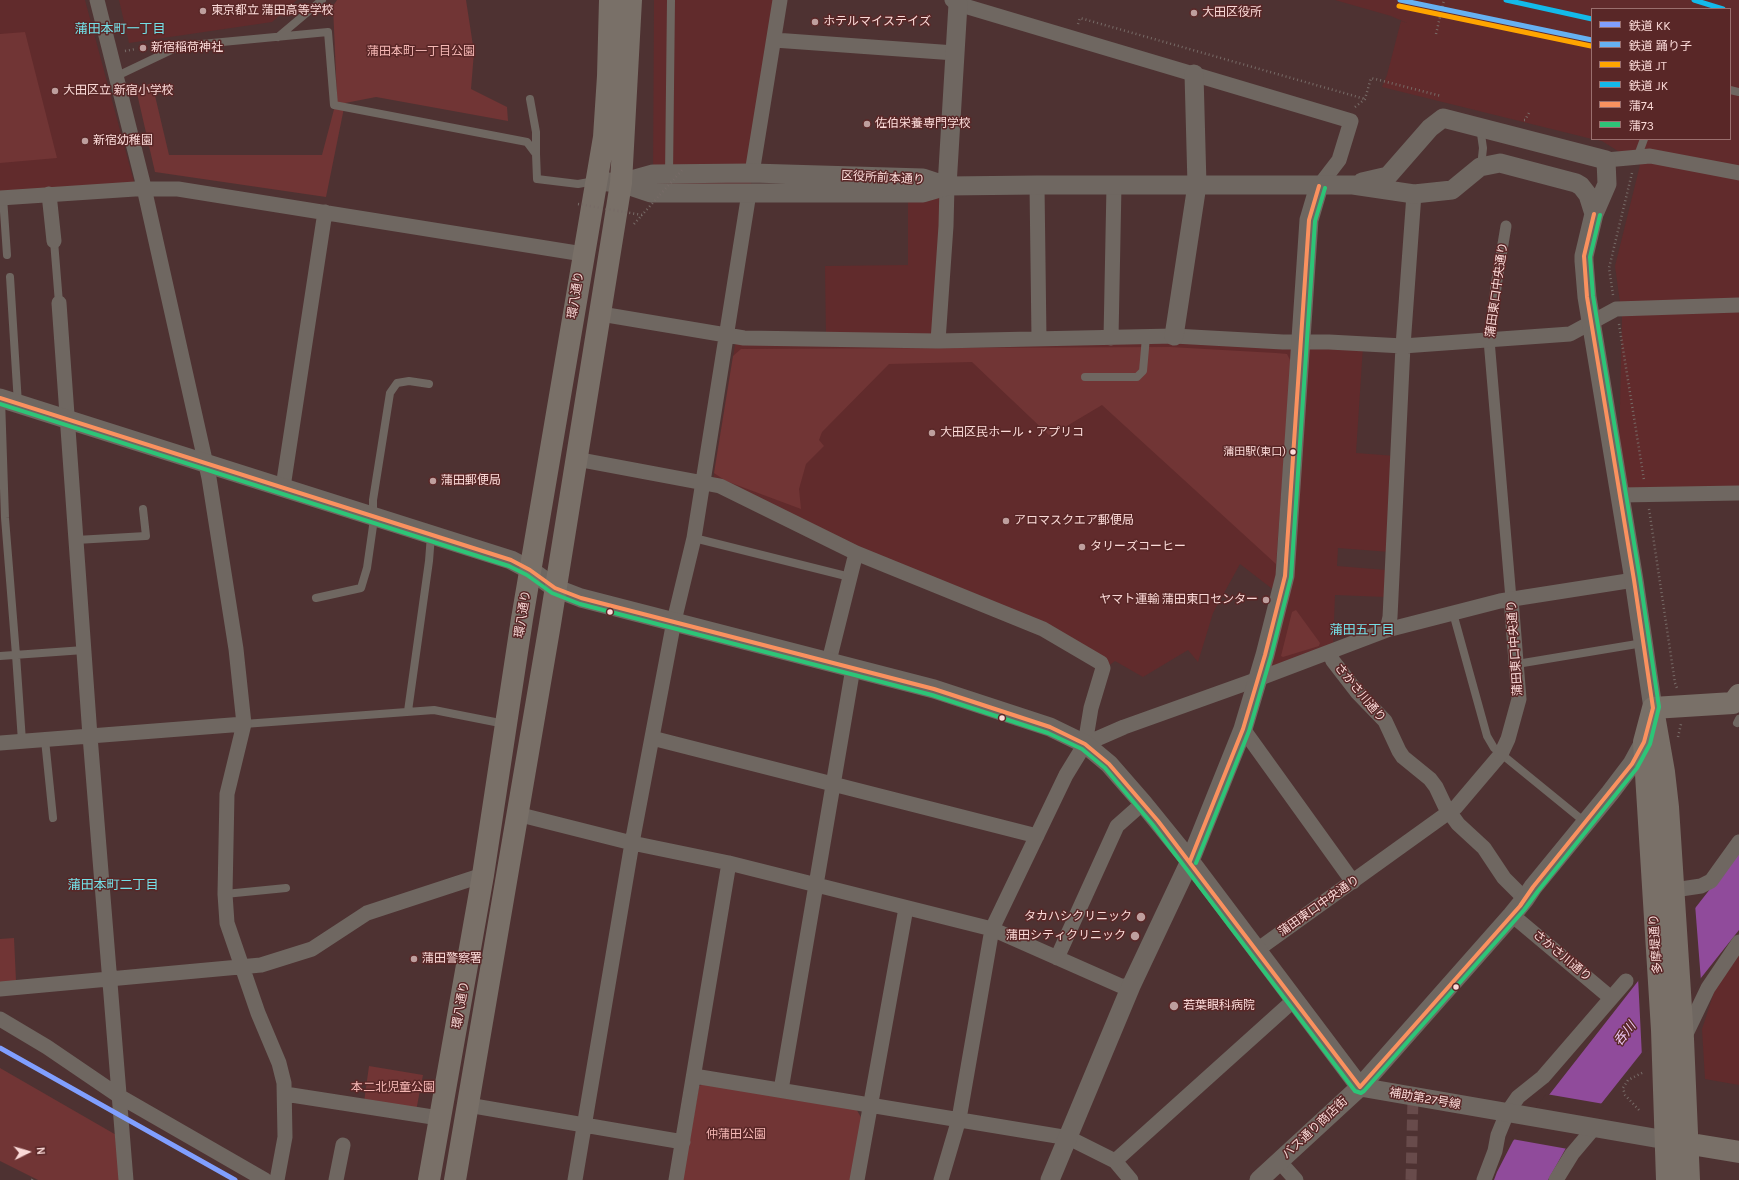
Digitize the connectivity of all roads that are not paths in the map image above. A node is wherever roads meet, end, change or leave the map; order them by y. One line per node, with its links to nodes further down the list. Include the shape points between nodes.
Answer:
1 (97, 0): 12 (street)
2 (322, 0): 8 (lane)
3 (610, 0): 23 (main road, 環八通り, via 605,122)
4 (631, 0): 24 (main road, 環八通り)
5 (671, 0): 20 (lane)
6 (955, 2): 10 (street); 11 (street)
7 (776, 3): 9 (street)
8 (278, 37): 12 (lane, via 180,46); 16 (lane, via 328,32 334,104 527,142)
9 (774, 40): 10 (street); 22 (street)
10 (955, 53): 29 (street)
11 (1194, 74): 27 (street); 30 (street, via 1351,121 1339,160)
12 (116, 76): 31 (street)
13 (530, 99): 16 (lane, via 536,132)
14 (1470, 124): 18 (street); 19 (lane, via 1481,134 1483,148); 28 (street, via 1443,118 1430,128 1388,176)
15 (1644, 140): 17 (lane)
16 (536, 154): 23 (lane, via 537,179 578,184)
17 (1637, 158): 18 (street); 21 (street, via 1650,156)
18 (1606, 160): 37 (street, via 1607,184)
19 (1480, 168): 34 (street, via 1452,190); 37 (street, via 1500,163 1576,183 1588,195)
20 (676, 172): 22 (street, 区役所前本通り); 24 (street, 区役所前本通り, via 653,174)
21 (1739, 173)
22 (752, 174): 29 (street, 区役所前本通り, via 924,178)
23 (596, 181): 24 (street); 40 (main road, 環八通り)
24 (621, 183): 32 (street, 区役所前本通り, via 652,194); 45 (main road, 環八通り)
25 (1037, 185): 26 (street); 29 (street); 51 (street)
26 (1114, 185): 27 (street); 50 (street)
27 (1198, 185): 30 (street); 48 (street)
28 (1353, 185): 30 (street); 34 (street)
29 (947, 186): 32 (street, 区役所前本通り, via 923,193); 53 (street)
30 (1319, 186): 54 (street, via 1309,220)
31 (144, 189): 33 (street); 36 (street, via 178,189); 61 (street)
32 (749, 193): 47 (street)
33 (49, 194): 35 (street); 39 (street)
34 (1414, 194): 55 (street)
35 (2, 198): 41 (lane)
36 (325, 212): 40 (street); 63 (street)
37 (1594, 214): 46 (street, via 1584,256)
38 (1506, 226): 52 (street, 蒲田東口中央通り)
39 (54, 241): 43 (lane)
40 (583, 254): 72 (main road, 環八通り)
41 (7, 255)
42 (10, 277): 58 (lane)
43 (59, 303): 59 (street)
44 (1739, 305): 46 (street, via 1616,310)
45 (601, 314): 47 (street); 60 (main road, 環八通り)
46 (1592, 323): 52 (street, via 1570,334); 65 (street)
47 (727, 336): 53 (street); 62 (street)
48 (1174, 336): 49 (street); 54 (street)
49 (1146, 337): 50 (street); 56 (lane, via 1143,371 1137,377)
50 (1111, 338): 51 (street)
51 (1039, 339): 53 (street)
52 (1489, 340): 55 (street); 77 (street, 蒲田東口中央通り)
53 (938, 341)
54 (1301, 342): 55 (street); 89 (street, via 1285,576)
55 (1403, 346): 80 (street, via 1390,617)
56 (1085, 377)
57 (429, 384): 67 (lane, via 409,381 397,383 390,393)
58 (6, 400): 59 (street); 84 (lane, via 4,518)
59 (68, 419): 61 (street); 70 (street)
60 (576, 459): 62 (street); 75 (main road, 環八通り)
61 (206, 464): 63 (street); 93 (street, via 236,649)
62 (703, 482): 69 (street); 71 (street, via 720,486)
63 (283, 487): 67 (street)
64 (1739, 493): 65 (street)
65 (1620, 495): 74 (street)
66 (143, 509): 70 (lane, via 146,536)
67 (372, 516): 68 (street); 76 (lane, via 367,568 361,588)
68 (431, 535): 72 (street, via 511,560); 92 (lane)
69 (694, 538): 73 (lane); 79 (street)
70 (76, 540): 82 (street)
71 (856, 553): 73 (street); 102 (street, via 1043,629 1097,659 1103,668)
72 (530, 570): 75 (street); 94 (main road, 環八通り)
73 (850, 577): 86 (street)
74 (1634, 580): 77 (street); 81 (street)
75 (555, 588): 79 (street, via 581,598); 107 (main road, 環八通り)
76 (316, 598)
77 (1511, 599): 78 (street); 87 (street, 蒲田東口中央通り)
78 (1453, 613): 80 (street); 103 (lane, via 1487,736)
79 (674, 621): 86 (street); 97 (street)
80 (1387, 630): 83 (street)
81 (1643, 643): 87 (lane); 90 (street)
82 (84, 650): 84 (lane); 96 (street)
83 (1328, 652): 89 (street); 106 (street, さかさ川通り, via 1356,692 1385,722 1398,751 1436,787)
84 (16, 655): 85 (lane); 99 (lane)
85 (0, 656)
86 (830, 661): 88 (street)
87 (1517, 664): 103 (street, 蒲田東口中央通り, via 1519,699 1508,740)
88 (853, 668): 102 (street, via 970,700 1050,727); 104 (street)
89 (1258, 679): 95 (street); 102 (street)
90 (1653, 708): 91 (main road); 100 (main road, 多摩堤通り); 119 (main road, 多摩堤通り, via 1664,772)
91 (1737, 709)
92 (408, 711): 93 (lane); 94 (lane, via 434,710)
93 (244, 724): 96 (street); 120 (street, via 227,794)
94 (507, 725): 115 (main road, 環八通り)
95 (1243, 729): 113 (street); 116 (street)
96 (90, 736): 98 (street); 129 (street)
97 (652, 738): 104 (street); 112 (street)
98 (45, 740): 99 (street); 108 (lane)
99 (22, 741): 101 (street)
100 (1644, 742): 109 (street, バス通り商店街, via 1632,764); 151 (main road, 多摩堤通り, via 1662,1030)
101 (0, 743)
102 (1084, 744): 105 (street, via 1109,764); 110 (street)
103 (1501, 754): 106 (street, 蒲田東口中央通り); 109 (lane)
104 (833, 785): 110 (street); 117 (street)
105 (1143, 803): 113 (street); 127 (street, via 1117,826)
106 (1449, 812): 116 (street, 蒲田東口中央通り); 121 (street, さかさ川通り, via 1484,848 1507,882)
107 (517, 814): 112 (street); 143 (main road, 環八通り)
108 (53, 818)
109 (1586, 823): 121 (street, バス通り商店街)
110 (1037, 836): 124 (street)
111 (1739, 842): 119 (street, via 1710,881 1701,886)
112 (632, 843): 114 (street); 147 (street)
113 (1190, 861): 126 (street); 131 (street)
114 (729, 863): 117 (street); 137 (street)
115 (483, 875): 128 (street, via 367,913 312,949 261,965); 145 (main road, 環八通り)
116 (1353, 882): 126 (street, 蒲田東口中央通り)
117 (815, 886): 122 (street); 139 (street)
118 (286, 888): 120 (lane)
119 (1674, 890): 136 (main road, 多摩堤通り)
120 (225, 894): 128 (street, via 227,923)
121 (1525, 899): 123 (street, バス通り商店街)
122 (906, 908): 124 (street); 142 (street)
123 (1512, 915): 133 (street, さかさ川通り); 138 (street, バス通り商店街)
124 (992, 928): 127 (street); 146 (street)
125 (1739, 942): 136 (street, via 1708,988)
126 (1256, 950): 134 (street)
127 (1057, 958): 131 (street, via 1121,986)
128 (243, 967): 129 (street); 140 (street, via 258,1013 279,1063)
129 (110, 978): 132 (street); 141 (street)
130 (1626, 981): 133 (street)
131 (1131, 986): 149 (street)
132 (0, 989)
133 (1611, 998): 144 (street, via 1543,1077 1518,1097)
134 (1294, 1000): 138 (street); 154 (street)
135 (0, 1019): 141 (street, via 47,1047)
136 (1683, 1039): 151 (main road, 多摩堤通り)
137 (694, 1076): 139 (street); 150 (street)
138 (1360, 1087): 144 (street, 補助第27号線); 155 (street, バス通り商店街)
139 (781, 1090): 142 (street)
140 (285, 1094): 145 (street); 158 (street, via 285,1137)
141 (119, 1096): 156 (street); 157 (street)
142 (870, 1105): 146 (street); 164 (street)
143 (468, 1106): 147 (street); 161 (main road, 環八通り)
144 (1507, 1113): 148 (street, 補助第27号線); 170 (street)
145 (439, 1118): 160 (main road, 環八通り)
146 (959, 1119): 149 (street); 165 (street)
147 (584, 1125): 150 (street); 162 (street)
148 (1592, 1127): 151 (street, 補助第27号線); 171 (street)
149 (1069, 1138): 154 (street); 166 (street)
150 (683, 1142): 163 (street)
151 (1676, 1142): 153 (main road); 172 (main road, 多摩堤通り); 173 (main road, 多摩堤通り)
152 (343, 1145): 159 (street)
153 (1739, 1152)
154 (1115, 1161): 167 (street)
155 (1279, 1161): 168 (street, バス通り商店街); 169 (street)
156 (126, 1180)
157 (265, 1180)
158 (277, 1180)
159 (336, 1180)
160 (429, 1180)
161 (455, 1180)
162 (575, 1180)
163 (676, 1180)
164 (857, 1180)
165 (941, 1180)
166 (1050, 1180)
167 (1131, 1180)
168 (1258, 1180)
169 (1296, 1180)
170 (1484, 1180)
171 (1556, 1180)
172 (1668, 1180)
173 (1689, 1180)

